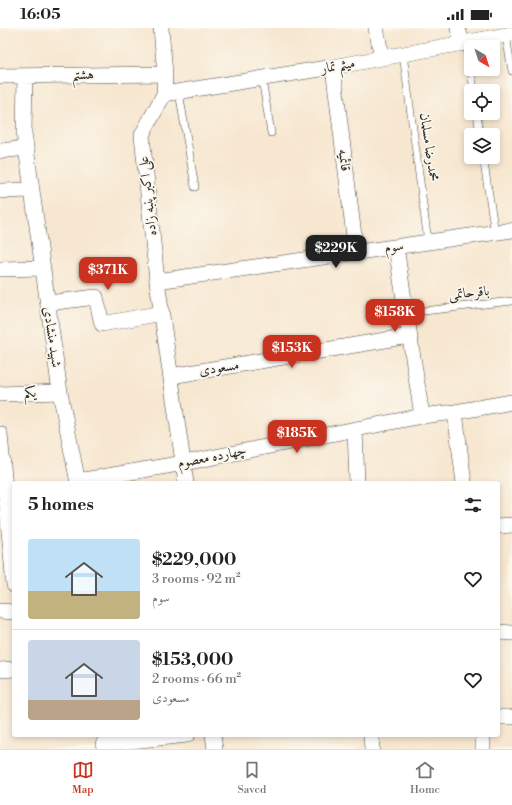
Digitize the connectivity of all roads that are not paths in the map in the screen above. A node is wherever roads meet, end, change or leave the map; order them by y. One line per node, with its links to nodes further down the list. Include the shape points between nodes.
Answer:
1 (161, 28): 11 (street, علی اکبر پنبه زاده)
2 (376, 28): 8 (street)
3 (458, 28): 6 (street)
4 (509, 35): 5 (street, میثم تمار); 10 (lane)
5 (481, 40)
6 (464, 43): 7 (street, میثم تمار)
7 (403, 54): 8 (street, میثم تمار); 25 (lane, محمدرضا مسلمان)
8 (382, 58): 9 (street, میثم تمار)
9 (333, 68): 14 (street, میثم تمار); 27 (street, قائمیه)
10 (512, 71)
11 (165, 74): 13 (street, هشتم); 15 (street, علی اکبر پنبه زاده)
12 (0, 76): 13 (street, هشتم)
13 (25, 76): 17 (street, شهید منشادی)
14 (262, 79): 15 (street, میثم تمار); 16 (lane)
15 (172, 93): 20 (lane); 30 (street, علی اکبر پنبه زاده, via 142,135)
16 (271, 133)
17 (26, 148): 18 (street); 21 (street, شهید منشادی)
18 (0, 151)
19 (484, 164): 24 (lane)
20 (195, 187)
21 (32, 190): 22 (street); 28 (street, شهید منشادی)
22 (0, 191)
23 (512, 230): 24 (street, سوم)
24 (495, 233): 25 (street, سوم)
25 (428, 242): 26 (street, سوم)
26 (396, 247): 27 (street, سوم); 34 (street)
27 (356, 252): 30 (street, سوم)
28 (43, 268): 29 (street); 32 (street, شهید منشادی)
29 (0, 269)
30 (157, 281): 33 (street, علی اکبر پنبه زاده)
31 (512, 301): 34 (lane, باقرحاتمی)
32 (48, 303): 33 (street, via 96,297 102,324); 37 (street, شهید منشادی)
33 (162, 313): 36 (street, علی اکبر پنبه زاده)
34 (406, 313): 35 (street)
35 (409, 336): 36 (street, مسعودی); 41 (street)
36 (171, 376): 44 (street, علی اکبر پنبه زاده)
37 (60, 392): 38 (street, یکم); 45 (street, شهید منشادی)
38 (0, 394)
39 (512, 402): 40 (street, چهارده معصوم)
40 (455, 412): 41 (street, چهارده معصوم); 49 (street)
41 (422, 416): 42 (street, چهارده معصوم)
42 (355, 429): 44 (street, چهارده معصوم); 48 (street)
43 (0, 434): 52 (street)
44 (184, 463): 46 (street, چهارده معصوم); 47 (street, علی اکبر پنبه زاده)
45 (78, 481)
46 (84, 481)
47 (186, 481)
48 (357, 481)
49 (464, 481)
50 (512, 525): 51 (street)
51 (500, 526)
52 (12, 563)
53 (0, 611): 54 (street)
54 (12, 612)
55 (500, 632): 56 (street)
56 (512, 633)
57 (12, 669): 58 (street)
58 (0, 670)
59 (500, 717): 60 (street)
60 (512, 717)
61 (163, 737): 65 (street)
62 (213, 737): 66 (street)
63 (371, 737): 67 (street)
64 (483, 737): 68 (street)
65 (103, 742)
66 (215, 749)
67 (372, 749)
68 (483, 749)

